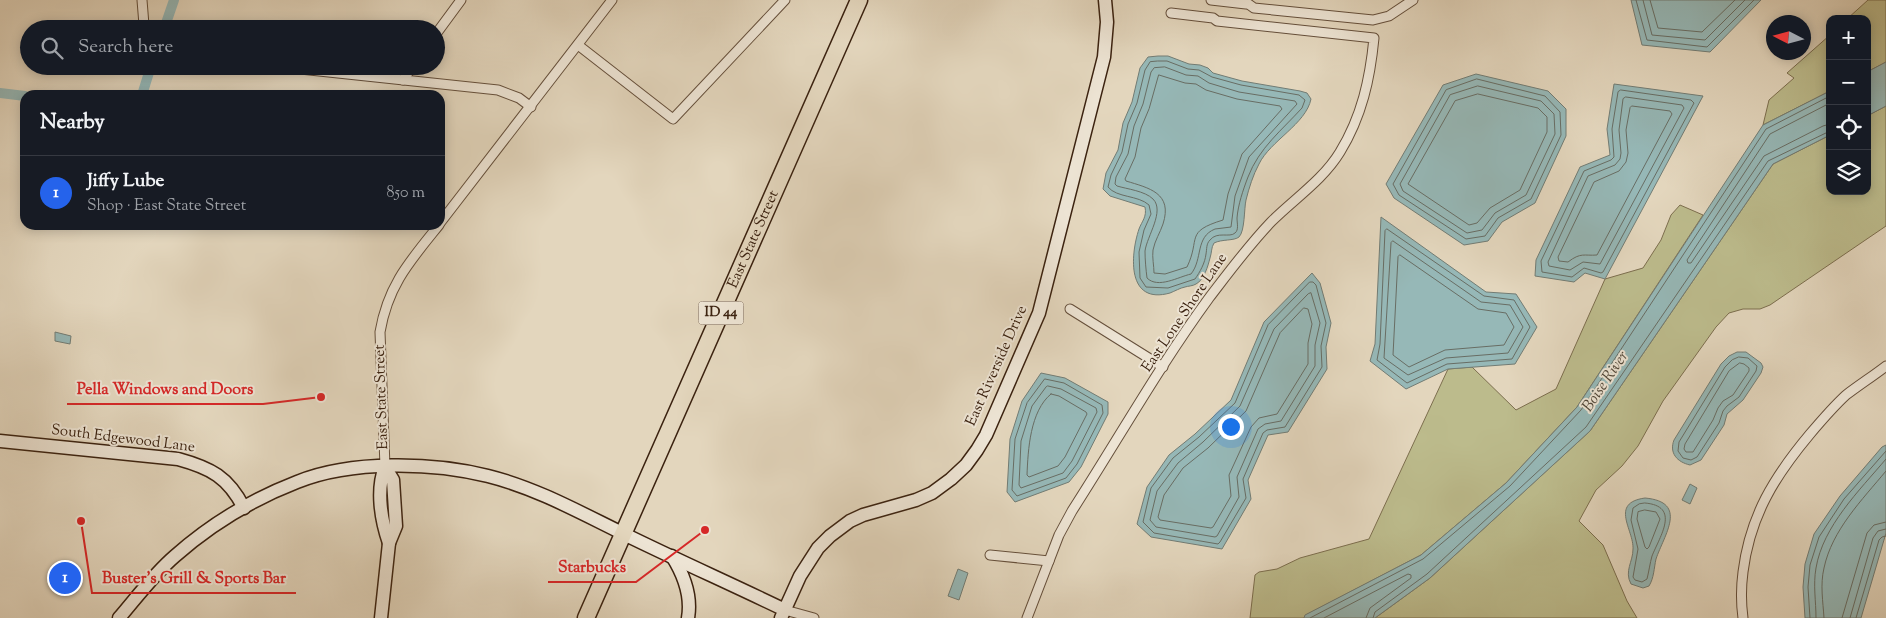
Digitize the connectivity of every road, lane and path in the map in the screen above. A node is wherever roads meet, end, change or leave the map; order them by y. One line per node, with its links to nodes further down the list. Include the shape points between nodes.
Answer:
1 (142, 0): 11 (street)
2 (461, 0): 12 (street)
3 (612, 0): 13 (street, East State Street)
4 (785, 0): 13 (street, via 673,119)
5 (859, 0): 26 (highway, East State Street / ID 44)
6 (1105, 0): 30 (street, East Riverside Drive, via 1104,57 1039,313 986,435 966,465 932,493 863,515 830,536 800,576)
7 (1211, 0): 9 (street)
8 (1413, 0): 9 (street, via 1389,16 1373,20 1254,8)
9 (1245, 2)
10 (1171, 13): 22 (street, East Lone Shore Lane, via 1374,38 1363,103 1338,154 1319,178 1271,222 1238,260)
11 (144, 20)
12 (445, 22)
13 (578, 45): 17 (street, East State Street)
14 (356, 75): 16 (street)
15 (407, 75): 16 (street)
16 (403, 80): 17 (street, via 498,90 519,98)
17 (531, 107): 18 (street, East State Street)
18 (445, 216)
19 (435, 230): 24 (street, East State Street, via 395,284 383,314 380,332)
20 (1070, 309): 22 (street)
21 (1886, 366): 37 (street, via 1845,396 1793,454 1774,481 1752,528 1745,556)
22 (1163, 367): 29 (street, East Lone Shore Lane, via 1072,511)
23 (0, 441): 25 (street, South Edgewood Lane, via 178,459 216,473 237,495)
24 (385, 466): 25 (street, via 327,474 298,482); 26 (street, via 435,467 489,476 540,494); 32 (street, via 380,479 383,527 389,543)
25 (244, 508): 31 (street, via 203,533 174,556)
26 (623, 533): 28 (street); 33 (highway, ID 44)
27 (990, 555): 29 (street)
28 (672, 556): 30 (street); 34 (street, via 687,585)
29 (1050, 561): 36 (street, East Lone Shore Lane)
30 (783, 614): 35 (street)
31 (119, 618)
32 (381, 618)
33 (586, 618)
34 (688, 618)
35 (814, 618)
36 (1027, 618)
37 (1743, 618)

